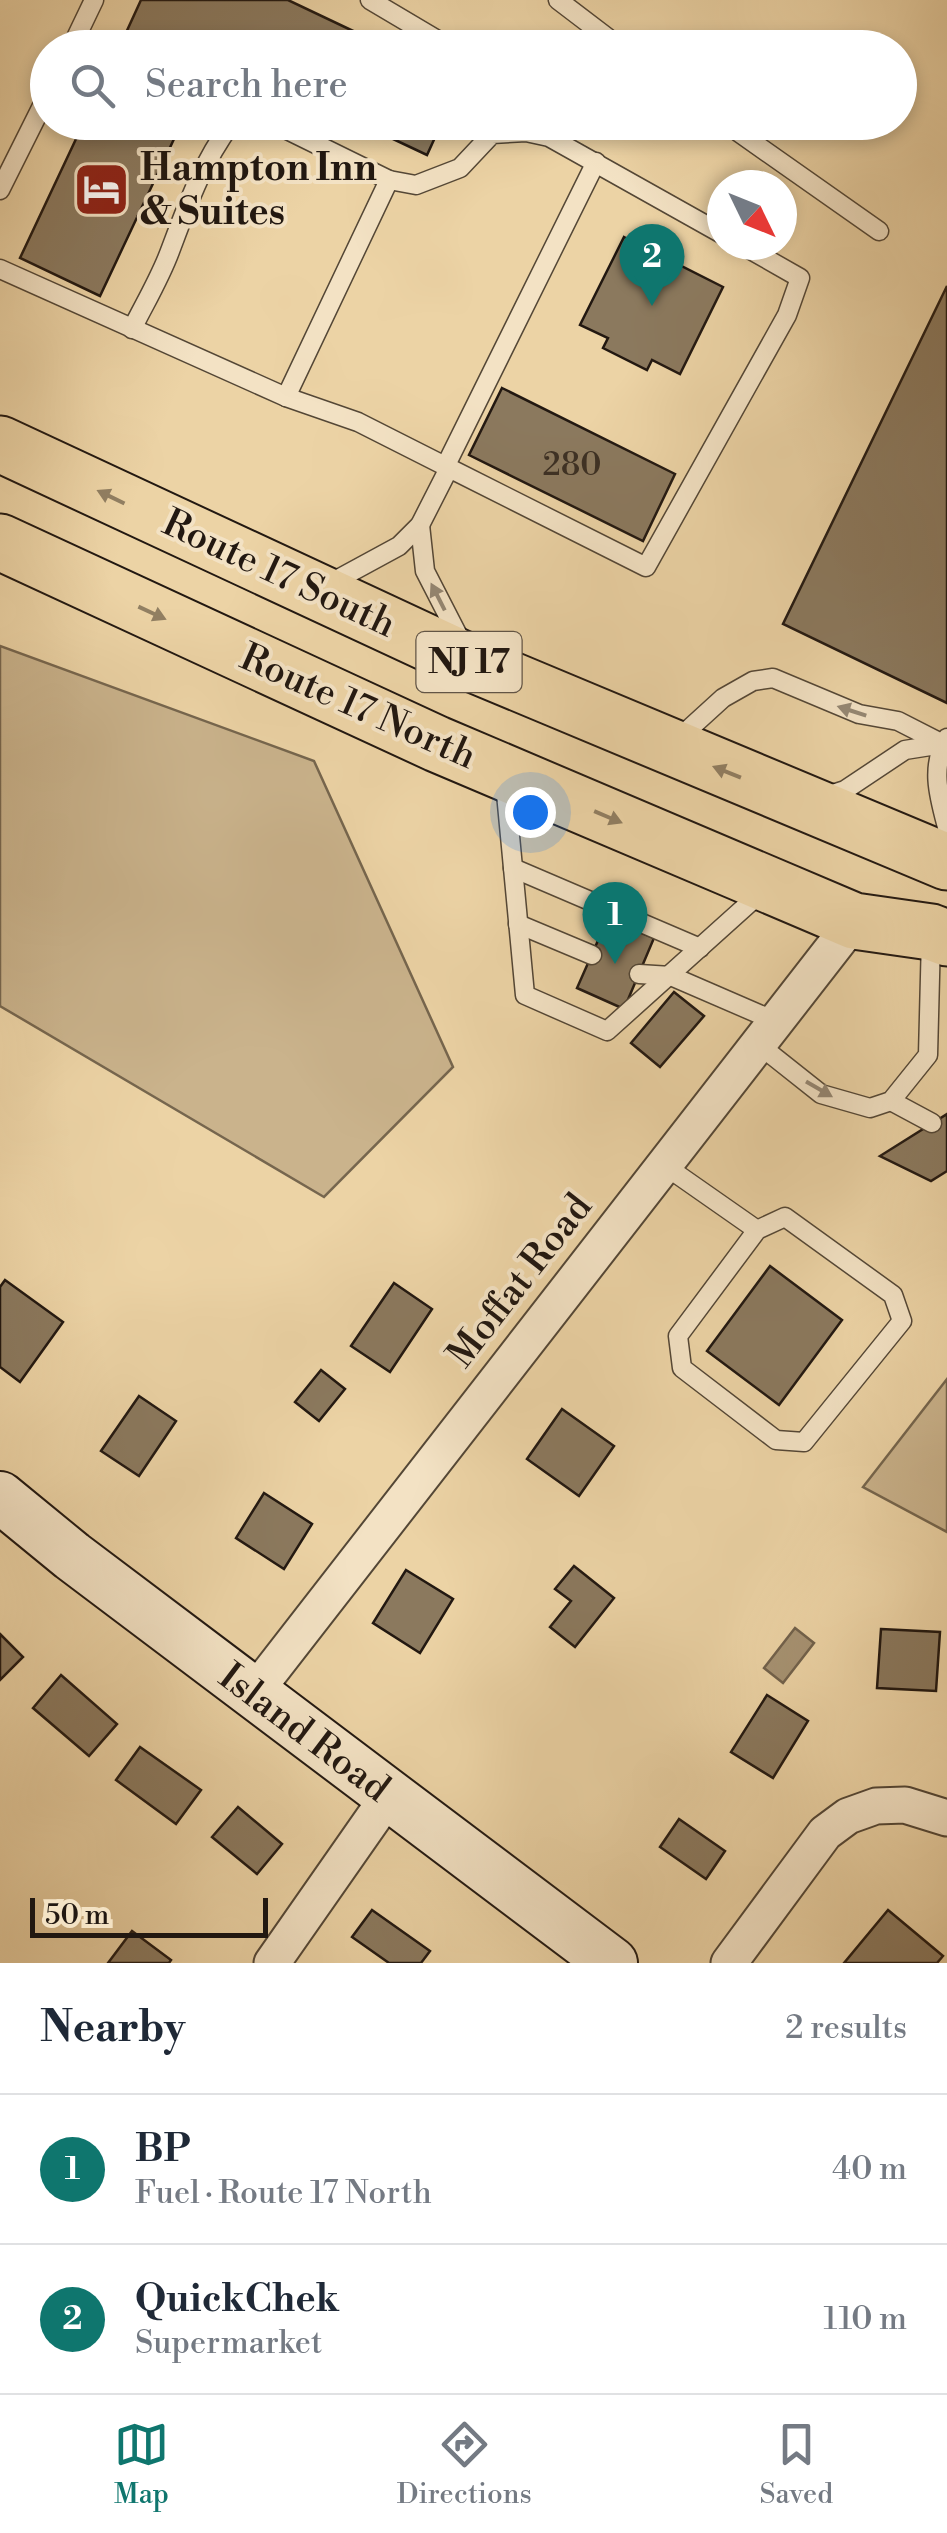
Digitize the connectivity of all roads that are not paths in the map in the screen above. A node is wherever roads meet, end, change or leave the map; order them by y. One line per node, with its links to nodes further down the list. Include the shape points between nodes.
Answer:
1 (94, 0): 4 (lane)
2 (370, 0): 5 (lane)
3 (558, 0): 6 (lane)
4 (80, 30)
5 (420, 30)
6 (597, 30)
7 (30, 130): 15 (lane)
8 (219, 140): 20 (lane)
9 (308, 140): 14 (lane)
10 (482, 140): 14 (lane, via 460,168 416,185)
11 (555, 140): 13 (lane)
12 (749, 140): 17 (lane)
13 (596, 162): 16 (lane); 23 (lane)
14 (389, 180): 21 (lane)
15 (0, 190)
16 (707, 225)
17 (879, 232)
18 (768, 260): 23 (lane, via 800,278 787,315 646,567)
19 (0, 269): 20 (lane)
20 (132, 329): 21 (lane)
21 (286, 397): 23 (lane, via 358,422)
22 (0, 444): 26 (highway, Route 17 South / NJ 17, one-way to 22)
23 (448, 466): 24 (lane)
24 (420, 525): 26 (lane, via 399,546); 27 (lane, one-way to 24, via 425,570)
25 (0, 542): 30 (highway, Route 17 North / NJ 17, one-way to 30)
26 (316, 591): 27 (highway, Route 17 South / NJ 17)
27 (473, 664): 29 (highway, Route 17 South / NJ 17)
28 (945, 741): 29 (lane, one-way to 29, via 773,678 752,681 723,698); 31 (lane, via 905,750 846,790); 32 (lane, via 936,764)
29 (668, 748): 31 (highway, Route 17 South / NJ 17, one-way to 29)
30 (504, 772): 34 (lane); 35 (highway, Route 17 North / NJ 17, one-way to 35)
31 (804, 804): 33 (highway, Route 17 South / NJ 17)
32 (947, 828)
33 (947, 862)
34 (513, 868): 37 (lane); 39 (lane)
35 (769, 885): 36 (highway, Route 17 North / NJ 17); 39 (lane)
36 (854, 921): 38 (highway, Route 17 North / NJ 17); 43 (street, Moffat Road)
37 (518, 924): 40 (lane); 42 (lane, via 525,995 607,1031)
38 (939, 935): 44 (lane, via 928,1055)
39 (700, 948): 42 (lane)
40 (592, 954)
41 (639, 974): 42 (lane)
42 (671, 976): 43 (lane)
43 (766, 1033): 44 (lane, one-way to 44, via 821,1094 870,1108); 46 (street, Moffat Road)
44 (891, 1102): 45 (lane)
45 (932, 1123)
46 (664, 1165): 47 (lane); 49 (street, Moffat Road)
47 (757, 1230): 47 (lane, via 785,1218 893,1295 902,1322 804,1442 776,1440 682,1368 678,1336)
48 (0, 1497): 49 (main road, Island Road)
49 (253, 1694): 50 (main road, Island Road)
50 (388, 1797): 52 (street); 53 (main road, Island Road)
51 (947, 1818): 54 (street, via 905,1805 848,1816 825,1833)
52 (272, 1963)
53 (612, 1963)
54 (728, 1963)

